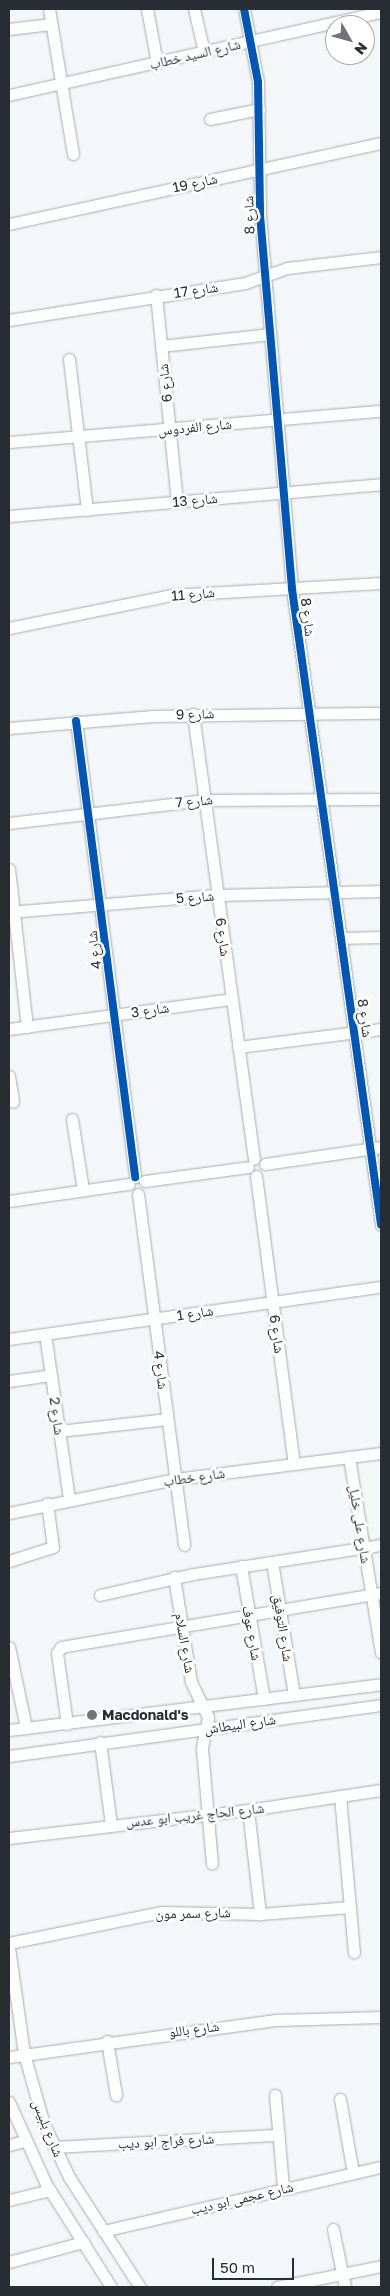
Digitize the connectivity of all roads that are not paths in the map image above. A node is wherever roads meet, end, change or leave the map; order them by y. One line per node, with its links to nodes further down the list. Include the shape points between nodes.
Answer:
1 (48, 9): 6 (street)
2 (147, 9): 10 (street)
3 (194, 9): 9 (street)
4 (244, 9): 8 (street, شارع 8)
5 (381, 12): 8 (street, شارع السيد خطاب)
6 (51, 24): 7 (street); 11 (street)
7 (9, 29)
8 (252, 41): 9 (street, شارع السيد خطاب); 13 (street, شارع 8)
9 (204, 52): 10 (street, شارع السيد خطاب)
10 (157, 63): 11 (street, شارع السيد خطاب)
11 (61, 84): 12 (street, شارع السيد خطاب); 16 (street)
12 (9, 95)
13 (259, 109): 14 (street); 17 (street, شارع 8)
14 (210, 119)
15 (381, 143): 17 (street, شارع 19)
16 (73, 154)
17 (261, 169): 18 (street, شارع 19); 20 (street, شارع 8)
18 (9, 224)
19 (381, 256): 20 (street, شارع 17, via 287,268)
20 (265, 276): 21 (street, شارع 17); 23 (street, شارع 8)
21 (156, 295): 22 (street, شارع 17); 24 (street, شارع 6)
22 (9, 320)
23 (270, 334): 24 (street); 27 (street, شارع 8)
24 (161, 346): 28 (street, شارع 6)
25 (69, 359): 29 (street)
26 (381, 411): 27 (street, شارع الفردوس)
27 (276, 420): 28 (street, شارع الفردوس); 32 (street, شارع 8)
28 (170, 429): 29 (street, شارع الفردوس); 33 (street, شارع 6)
29 (78, 436): 30 (street, شارع الفردوس); 34 (street)
30 (9, 442)
31 (381, 484): 32 (street, شارع 13)
32 (282, 492): 33 (street, شارع 13); 37 (street, شارع 8)
33 (177, 502): 34 (street, شارع 13)
34 (87, 510): 35 (street, شارع 13)
35 (9, 516)
36 (381, 583): 37 (street, شارع 11)
37 (292, 589): 38 (street, شارع 11, via 171,595); 39 (street, شارع 8)
38 (9, 628)
39 (309, 713): 40 (street, شارع 9); 41 (street, شارع 9); 45 (street, شارع 8)
40 (381, 713)
41 (193, 714): 42 (street, شارع 9); 46 (street, شارع 6)
42 (76, 720): 43 (street, شارع 9); 47 (street, شارع 4)
43 (9, 728)
44 (381, 798): 45 (street, شارع 7)
45 (321, 799): 46 (street, شارع 7); 51 (street, شارع 8)
46 (204, 800): 47 (street, شارع 7); 52 (street, شارع 6)
47 (89, 813): 48 (street, شارع 7); 53 (street, شارع 4)
48 (9, 823)
49 (9, 869): 54 (street)
50 (381, 891): 51 (street, شارع 5)
51 (334, 892): 52 (street, شارع 5); 56 (street, شارع 8)
52 (218, 895): 53 (street, شارع 5); 57 (street, شارع 6)
53 (101, 904): 54 (street, شارع 5); 58 (street, شارع 4)
54 (12, 912): 59 (street)
55 (381, 937): 56 (street)
56 (341, 938): 62 (street, شارع 8)
57 (232, 999): 58 (street, شارع 3); 63 (street, شارع 6)
58 (114, 1015): 59 (street, شارع 3); 71 (street, شارع 4)
59 (27, 1027): 60 (street, شارع 3)
60 (9, 1029)
61 (381, 1029): 62 (street)
62 (354, 1031): 63 (street); 67 (street, شارع 8)
63 (238, 1046): 68 (street, شارع 6)
64 (9, 1076): 65 (street)
65 (13, 1102)
66 (72, 1119): 72 (street)
67 (376, 1148): 69 (street); 74 (street, شارع 8)
68 (251, 1163): 69 (street); 70 (street); 71 (street)
69 (265, 1164): 70 (street, via 262,1174)
70 (256, 1176): 76 (street, شارع 6)
71 (136, 1181): 72 (street); 77 (street, شارع 4, via 131,1192 138,1194)
72 (83, 1190): 73 (street)
73 (9, 1201)
74 (381, 1225)
75 (381, 1287): 76 (street, شارع 1)
76 (273, 1302): 77 (street, شارع 1); 86 (street, شارع 6)
77 (154, 1319): 78 (street, شارع 1); 82 (street, شارع 4)
78 (45, 1334): 79 (street, شارع 1); 80 (street, شارع 2)
79 (9, 1339)
80 (51, 1374): 81 (street); 83 (street, شارع 2)
81 (9, 1381)
82 (167, 1419): 83 (street); 87 (street, شارع 4)
83 (59, 1431): 88 (street, شارع 2)
84 (381, 1453): 85 (street, شارع خطاب)
85 (349, 1456): 86 (street, شارع خطاب); 93 (street, شارع على خليل)
86 (294, 1463): 87 (street, شارع خطاب)
87 (175, 1479): 88 (street, شارع خطاب); 91 (street, شارع 4)
88 (69, 1498): 89 (street, شارع خطاب)
89 (47, 1503): 90 (street, شارع خطاب); 94 (street, via 53,1547)
90 (9, 1512)
91 (184, 1545)
92 (381, 1545): 93 (street)
93 (364, 1548): 95 (street); 98 (street, شارع على خليل)
94 (9, 1562)
95 (272, 1562): 96 (street); 100 (street, شارع التوفيق)
96 (241, 1566): 97 (street); 101 (street, شارع عوف)
97 (174, 1578): 99 (street); 102 (street, شارع السلام)
98 (377, 1594): 100 (street); 103 (street, شارع على خليل)
99 (100, 1595)
100 (280, 1610): 101 (street); 107 (street, شارع التوفيق)
101 (249, 1615): 102 (street); 108 (street, شارع عوف)
102 (182, 1627): 110 (street, شارع السلام, via 191,1682); 111 (street, via 60,1647 57,1653)
103 (380, 1637): 105 (street, شارع على خليل)
104 (9, 1647): 112 (street)
105 (381, 1652)
106 (381, 1684): 107 (street, شارع البيطاش)
107 (294, 1695): 108 (street, شارع البيطاش)
108 (264, 1699): 110 (street, شارع البيطاش)
109 (381, 1705): 113 (street, شارع البيطاش)
110 (203, 1707): 111 (street, شارع البيطاش); 113 (street, شارع السلام)
111 (67, 1724): 112 (street, شارع البيطاش)
112 (26, 1728): 114 (street, شارع البيطاش)
113 (206, 1729): 115 (street, شارع البيطاش); 120 (street, شارع السلام, via 202,1748)
114 (9, 1730)
115 (100, 1742): 116 (street, شارع البيطاش); 121 (street)
116 (9, 1756)
117 (381, 1790): 118 (street, شارع الحاج غريب ابو عدس)
118 (340, 1796): 119 (street, شارع الحاج غريب ابو عدس); 124 (street)
119 (248, 1810): 120 (street, شارع الحاج غريب ابو عدس); 125 (street)
120 (208, 1814): 121 (street, شارع الحاج غريب ابو عدس); 123 (street, شارع السلام)
121 (111, 1824): 122 (street, شارع الحاج غريب ابو عدس)
122 (9, 1838)
123 (212, 1864)
124 (350, 1907): 125 (street, شارع سمر مون); 128 (street)
125 (260, 1914): 126 (street, شارع سمر مون, via 162,1912)
126 (9, 1943)
127 (9, 1947): 131 (street, شارع بلبيس)
128 (354, 1952)
129 (381, 2017): 130 (street, شارع باللو, via 285,2019)
130 (107, 2041): 131 (street, شارع باللو); 134 (street)
131 (24, 2054): 132 (street, شارع باللو); 140 (street, شارع بلبيس)
132 (9, 2057)
133 (275, 2094): 137 (street)
134 (116, 2095)
135 (340, 2099): 142 (street)
136 (9, 2102): 138 (street, شارع بلبيس)
137 (279, 2135): 140 (street, شارع فراج ابو ديب); 143 (street)
138 (24, 2141): 139 (street); 144 (street, شارع بلبيس)
139 (9, 2145)
140 (54, 2147): 147 (street, شارع بلبيس)
141 (381, 2167): 142 (street, شارع عجمى ابو ديب)
142 (353, 2173): 143 (street, شارع عجمى ابو ديب)
143 (283, 2187): 147 (street, شارع عجمى ابو ديب)
144 (50, 2190): 145 (street); 148 (street, شارع بلبيس)
145 (9, 2200)
146 (333, 2229): 151 (street)
147 (103, 2231): 153 (street, شارع بلبيس)
148 (82, 2242): 149 (street); 152 (street, شارع بلبيس)
149 (9, 2262)
150 (381, 2266): 151 (street)
151 (342, 2274): 154 (street); 155 (street)
152 (111, 2287)
153 (140, 2287)
154 (277, 2287)
155 (345, 2287)

